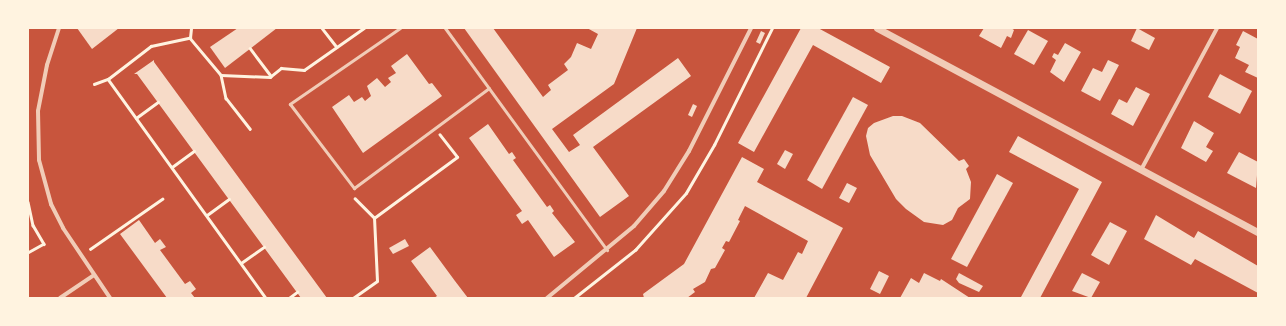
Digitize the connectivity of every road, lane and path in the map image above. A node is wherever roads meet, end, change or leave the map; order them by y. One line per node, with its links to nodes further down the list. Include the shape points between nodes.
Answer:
1 (59, 28): 35 (street, via 42,89 38,147 42,176 51,204)
2 (190, 28): 10 (path)
3 (322, 28): 11 (path)
4 (364, 28): 11 (path)
5 (400, 28): 25 (lane, via 290,104)
6 (445, 28): 17 (lane)
7 (751, 28): 33 (street, via 677,172 649,209)
8 (877, 28): 24 (street)
9 (1218, 28): 24 (street)
10 (190, 38): 13 (path); 15 (path, via 151,46)
11 (337, 47): 14 (path, via 304,70 281,68)
12 (250, 48): 14 (path)
13 (221, 75): 14 (path); 21 (path, via 226,98)
14 (271, 76)
15 (108, 79): 16 (path); 19 (path)
16 (94, 84)
17 (489, 88): 20 (lane); 33 (lane)
18 (158, 102): 19 (path)
19 (136, 118): 23 (path)
20 (435, 128): 25 (lane); 30 (path, via 456,157)
21 (250, 129)
22 (194, 151): 23 (path)
23 (172, 167): 29 (path)
24 (1141, 170): 31 (street)
25 (354, 188): 30 (path, via 354,197)
26 (162, 199): 35 (path)
27 (229, 199): 29 (path)
28 (28, 202): 34 (path, via 33,225 44,244)
29 (206, 215): 36 (path)
30 (374, 218): 43 (path, via 377,280)
31 (1258, 232)
32 (264, 247): 36 (path)
33 (607, 250): 44 (street)
34 (28, 253)
35 (80, 256): 37 (street)
36 (241, 263): 41 (path)
37 (93, 276): 39 (street); 40 (street)
38 (297, 292): 42 (path)
39 (60, 298)
40 (110, 298)
41 (266, 298)
42 (289, 298)
43 (352, 298)
44 (547, 298)

